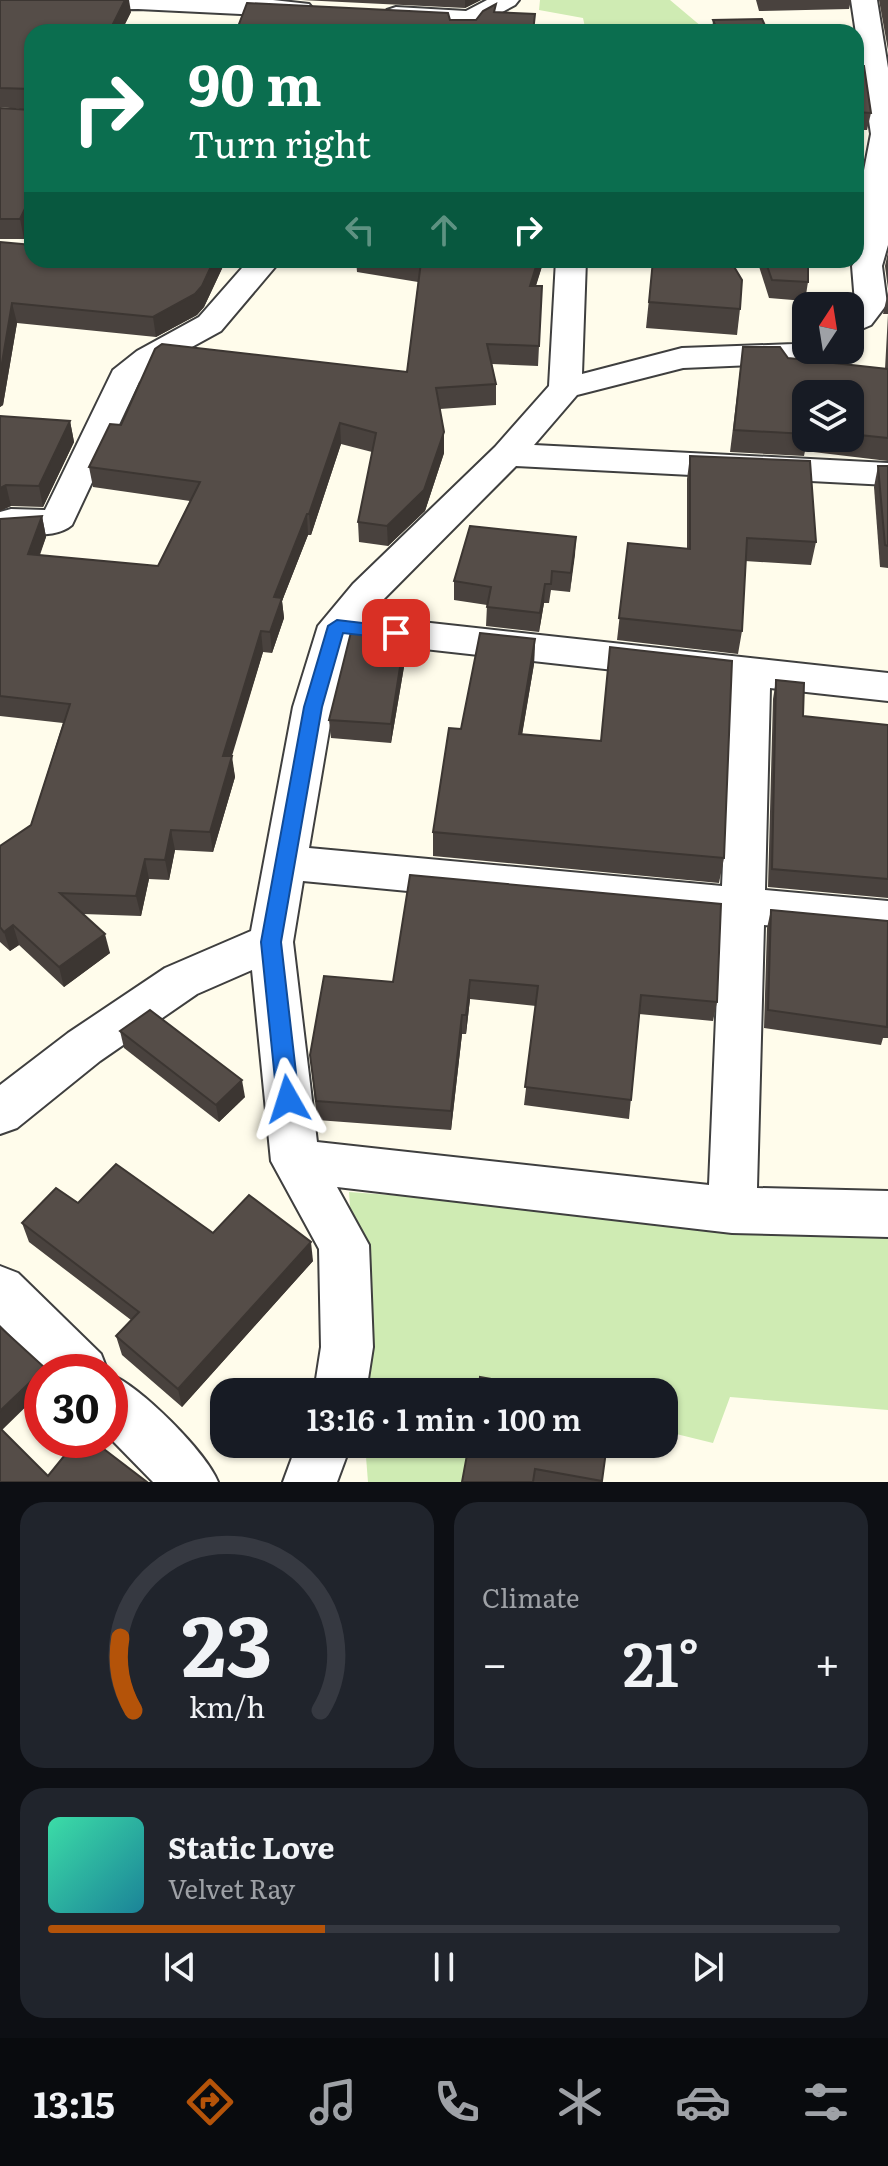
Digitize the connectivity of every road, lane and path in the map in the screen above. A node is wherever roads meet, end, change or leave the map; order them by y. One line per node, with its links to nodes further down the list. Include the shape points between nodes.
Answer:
1 (506, 0): 8 (street)
2 (864, 0): 9 (street)
3 (0, 2): 4 (street)
4 (133, 11): 5 (street)
5 (330, 11)
6 (376, 14): 7 (street)
7 (452, 24)
8 (470, 24)
9 (873, 69): 10 (street)
10 (887, 134): 11 (street, via 875,191)
11 (872, 245): 14 (street)
12 (249, 268): 19 (street, via 210,324 148,358 125,377 88,424 59,517 53,522 11,521)
13 (571, 268): 16 (street)
14 (866, 323)
15 (792, 353): 16 (street, via 682,358)
16 (565, 388): 17 (street)
17 (507, 455): 18 (street); 20 (street)
18 (888, 474)
19 (0, 526)
20 (337, 626): 21 (street); 23 (street, via 313,707)
21 (751, 674): 22 (street); 24 (street)
22 (888, 687)
23 (284, 862): 24 (street); 26 (street)
24 (742, 904): 25 (street); 29 (street)
25 (888, 919)
26 (271, 942): 27 (street, via 181,981); 28 (street)
27 (0, 1113)
28 (295, 1161): 29 (street); 33 (street, via 344,1245 347,1347)
29 (732, 1210): 30 (street)
30 (888, 1214)
31 (0, 1290): 32 (street)
32 (64, 1354)
33 (342, 1378)
34 (128, 1418): 36 (street)
35 (319, 1458): 37 (street)
36 (191, 1482)
37 (310, 1482)

